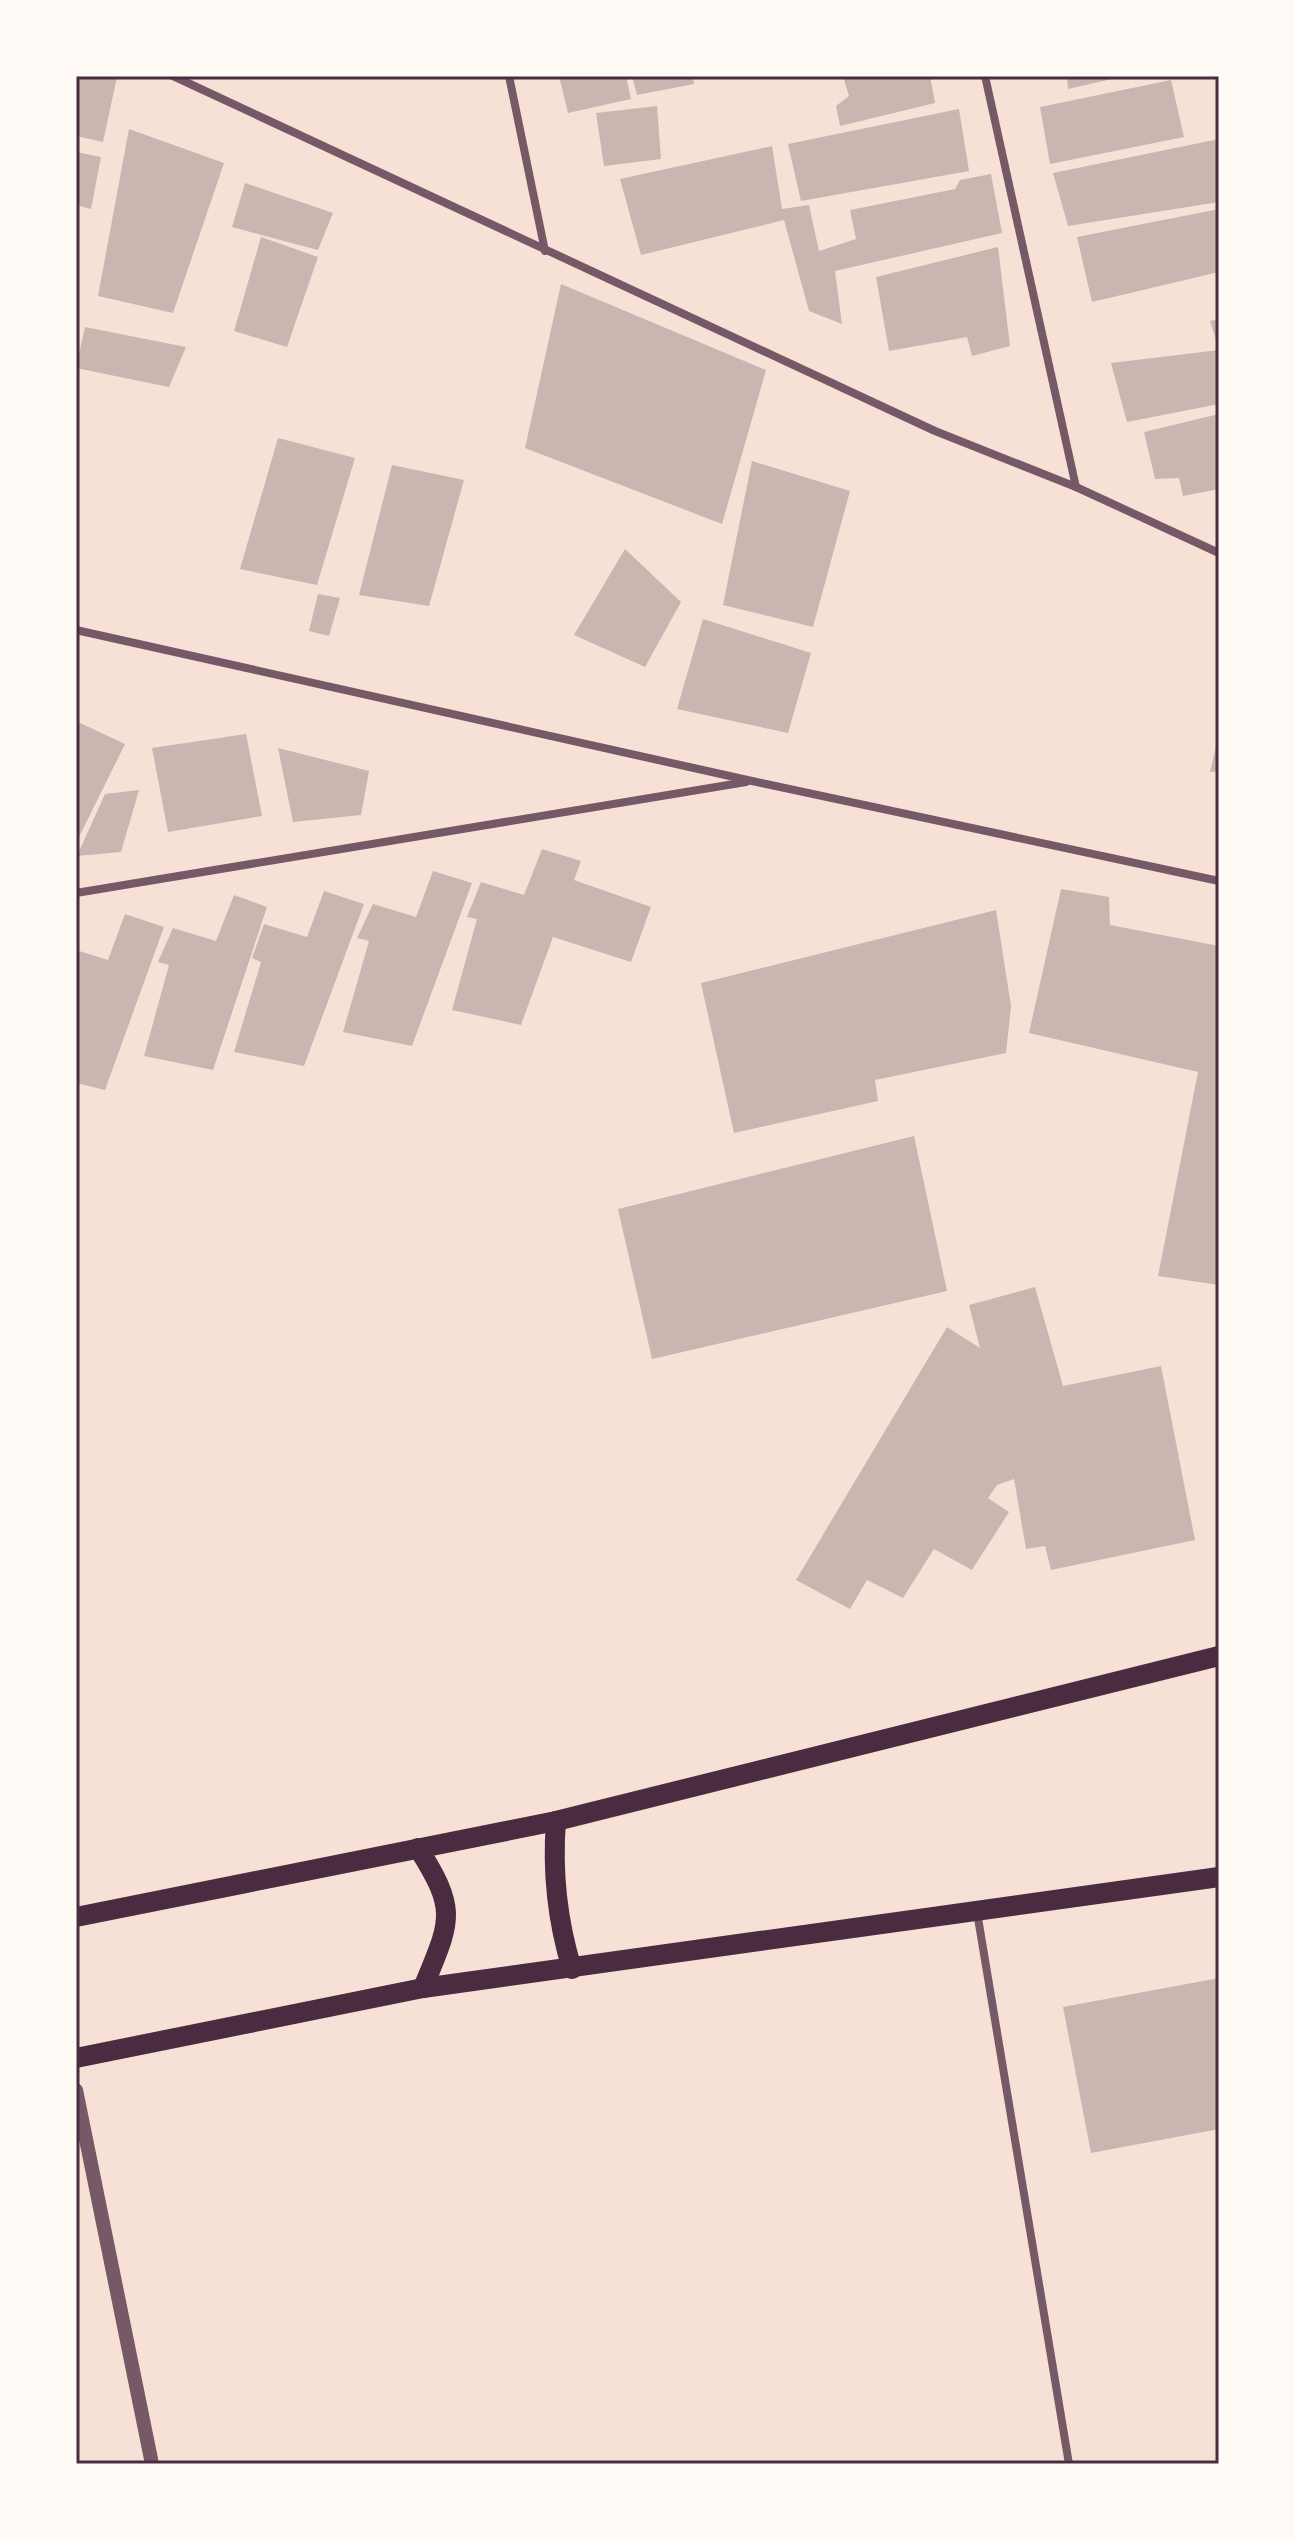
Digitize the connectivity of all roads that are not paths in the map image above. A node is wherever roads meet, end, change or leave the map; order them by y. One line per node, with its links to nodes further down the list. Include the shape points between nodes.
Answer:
1 (173, 76): 4 (street)
2 (509, 76): 4 (street)
3 (985, 76): 5 (street)
4 (545, 251): 5 (street, via 935,431)
5 (1076, 487): 6 (street)
6 (1219, 553)
7 (76, 630): 8 (street)
8 (752, 781): 9 (street); 10 (street)
9 (1219, 881)
10 (76, 893)
11 (1219, 1656): 12 (main road)
12 (556, 1821): 13 (main road); 17 (main road, via 557,1905)
13 (418, 1848): 16 (main road); 18 (main road, via 435,1874 449,1915)
14 (1219, 1877): 15 (main road)
15 (977, 1911): 17 (main road); 22 (street)
16 (76, 1917)
17 (572, 1969): 18 (main road)
18 (423, 1988): 19 (main road)
19 (76, 2058)
20 (76, 2090): 21 (street)
21 (152, 2464)
22 (1069, 2464)

